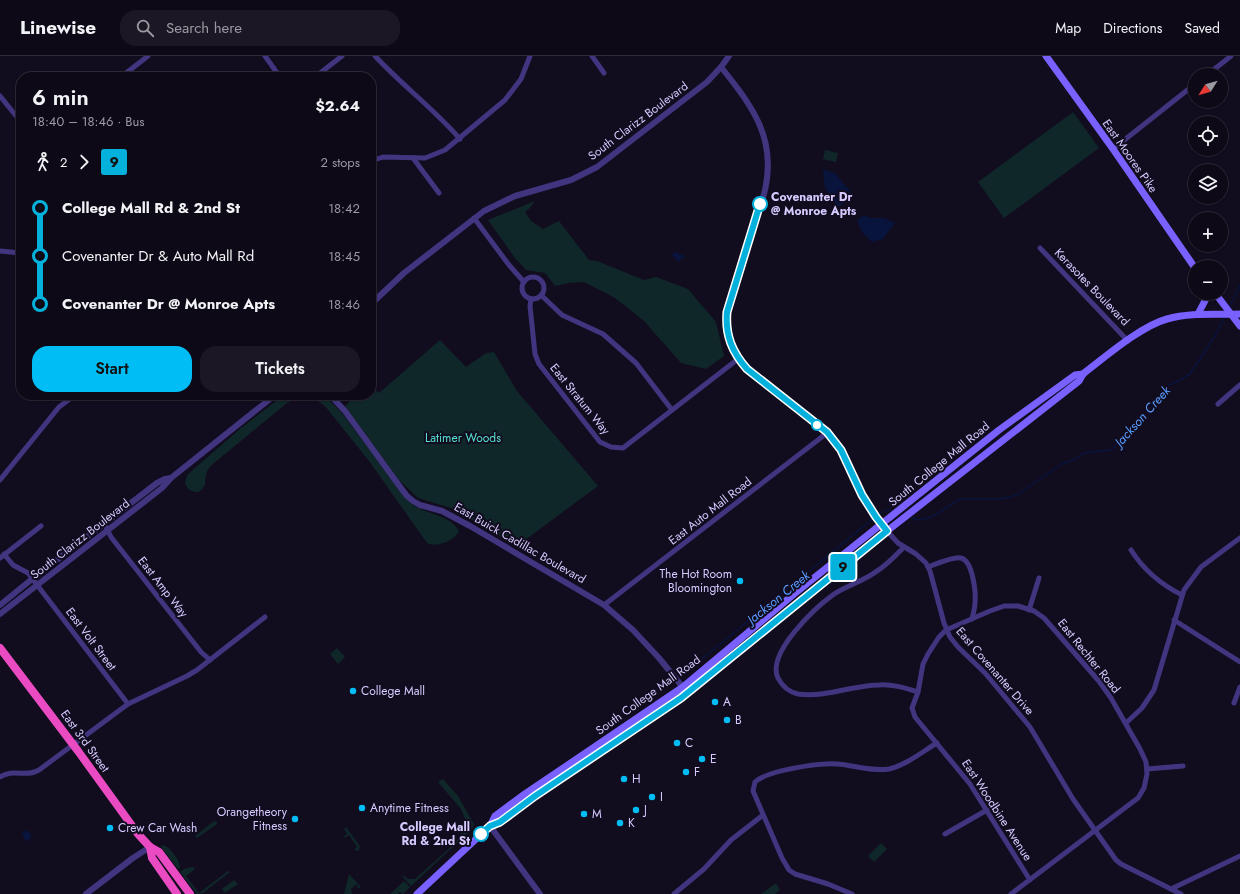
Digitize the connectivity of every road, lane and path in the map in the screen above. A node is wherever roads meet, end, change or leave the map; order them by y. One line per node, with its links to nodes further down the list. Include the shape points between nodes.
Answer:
1 (148, 56): 12 (street)
2 (265, 56): 13 (street)
3 (342, 56): 14 (street)
4 (375, 56): 19 (street)
5 (530, 56): 19 (street, via 521,79 510,94)
6 (592, 56): 15 (street)
7 (729, 56): 10 (street, South Clarizz Boulevard)
8 (1046, 56): 20 (main road, East Moores Pike)
9 (1231, 56): 11 (street)
10 (721, 67): 24 (street, South Clarizz Boulevard, via 690,96 597,167 571,180 506,200); 39 (street, East Covenanter Drive, via 756,116 764,135 768,159 765,188 727,312 728,335)
11 (1216, 68)
12 (127, 72)
13 (276, 72)
14 (321, 72)
15 (604, 73)
16 (1188, 90): 20 (street)
17 (0, 96): 18 (street)
18 (16, 116)
19 (460, 139): 21 (street, via 438,154)
20 (1113, 149): 28 (main road, East Moores Pike)
21 (413, 158): 22 (street, via 383,157); 23 (street)
22 (376, 159)
23 (438, 193)
24 (474, 218): 29 (street); 31 (street, South Clarizz Boulevard, via 404,273)
25 (1040, 248): 38 (street, Kerasotes Boulevard)
26 (0, 251): 27 (street)
27 (16, 253)
28 (1189, 260)
29 (524, 282): 30 (street, via 534,277 540,280 544,286); 32 (street, via 523,292)
30 (541, 295): 32 (street); 46 (street, via 562,315 603,334 636,363)
31 (376, 299)
32 (531, 299): 46 (street, East Stratum Way, via 535,354 539,364 600,442 611,447 623,448)
33 (1206, 300): 35 (main road)
34 (1220, 300): 36 (main road)
35 (1198, 314): 36 (main road, South College Mall Road); 38 (main road, South College Mall Road, via 1167,319)
36 (1234, 314): 37 (main road)
37 (1240, 326)
38 (1128, 340): 40 (main road, South College Mall Road)
39 (738, 359): 46 (street, East Stratum Way); 48 (street, East Covenanter Drive, via 747,369)
40 (1083, 374): 47 (main road, South College Mall Road, via 1075,375); 49 (main road, South College Mall Road, via 1080,381)
41 (1240, 385): 45 (street)
42 (69, 400): 51 (street, via 59,407)
43 (269, 400): 50 (street, South Clarizz Boulevard)
44 (334, 400): 69 (street, East Buick Cadillac Boulevard, via 413,501 442,511 470,526)
45 (1218, 404)
46 (672, 410)
47 (999, 430): 49 (main road); 52 (main road, South College Mall Road, via 901,509)
48 (827, 432): 52 (street, East Covenanter Drive, via 841,450 862,495); 69 (street, East Auto Mall Road)
49 (1006, 438): 56 (main road, South College Mall Road)
50 (171, 478): 53 (street, South Clarizz Boulevard, via 157,483); 55 (street, South Clarizz Boulevard)
51 (0, 480)
52 (879, 522): 56 (street, East Covenanter Drive); 65 (main road, South College Mall Road)
53 (104, 524): 55 (street, East Amp Way); 63 (street, South Clarizz Boulevard)
54 (41, 526): 60 (street)
55 (108, 531): 64 (street, South Clarizz Boulevard); 77 (street, East Amp Way, via 196,646)
56 (887, 531): 58 (street, East Covenanter Drive); 67 (main road, South College Mall Road)
57 (1240, 538): 66 (street, via 1201,567)
58 (904, 547): 61 (street, East Covenanter Drive, via 919,556); 81 (street, via 879,570 835,594 808,616 788,640 776,670 783,685 797,694 878,684)
59 (1131, 550): 66 (street, via 1143,566)
60 (2, 556): 63 (street, East Volt Street, via 28,573)
61 (928, 567): 73 (street, via 957,557 967,562 972,570 975,587 976,603); 75 (street, East Covenanter Drive)
62 (1039, 578): 70 (street)
63 (32, 579): 64 (street, East Volt Street); 68 (street, South Clarizz Boulevard)
64 (37, 585): 71 (street, South Clarizz Boulevard); 84 (street, East Volt Street)
65 (794, 594): 67 (street); 79 (main road, South College Mall Road)
66 (1182, 595): 74 (street)
67 (800, 602): 82 (main road, South College Mall Road)
68 (0, 605)
69 (604, 605): 79 (street, East Buick Cadillac Boulevard, via 660,658)
70 (1029, 610): 73 (street, East Rechter Road, via 1018,606 1004,606); 85 (street, East Rechter Road, via 1047,622 1098,680)
71 (0, 614)
72 (265, 617): 77 (street)
73 (972, 619): 75 (street, East Rechter Road)
74 (1174, 620): 78 (street); 85 (street, via 1154,690 1146,703)
75 (946, 630): 81 (street, East Woodbine Avenue, via 924,661); 99 (street, East Covenanter Drive, via 954,643 985,673 1030,728 1064,786)
76 (0, 648): 87 (highway, East 3rd Street)
77 (210, 660): 84 (street, via 187,676)
78 (1240, 662)
79 (683, 687): 82 (street, East Buick Cadillac Boulevard); 91 (main road, South College Mall Road)
80 (1240, 687): 83 (street)
81 (918, 692): 86 (street, East Woodbine Avenue, via 913,712)
82 (687, 693): 92 (main road, South College Mall Road)
83 (1234, 703)
84 (128, 704): 87 (street)
85 (1126, 723): 89 (street, East Rechter Road, via 1143,755)
86 (937, 743): 95 (street, East Woodbine Avenue, via 966,778); 97 (street, via 900,765 888,769 876,770 831,764 794,768 765,776 757,780 753,788)
87 (74, 745): 90 (street, via 34,773 11,772); 101 (highway, East 3rd Street)
88 (1183, 766): 89 (street)
89 (1147, 770): 99 (street, East Rechter Road, via 1144,788 1138,798)
90 (0, 777)
91 (541, 782): 92 (main road); 93 (main road, South College Mall Road)
92 (544, 790): 93 (main road, South College Mall Road)
93 (524, 799): 94 (main road, South College Mall Road); 96 (main road, South College Mall Road)
94 (512, 803): 96 (main road); 98 (main road, South College Mall Road, via 496,816)
95 (987, 810): 100 (street); 103 (street, East Woodbine Avenue)
96 (514, 811): 98 (main road, South College Mall Road)
97 (763, 815): 110 (street, via 731,840 704,869); 111 (street, via 784,863 792,872)
98 (490, 826): 108 (main road, South College Mall Road); 109 (street)
99 (1095, 831): 103 (street, East Rechter Road); 104 (street, East Covenanter Drive, via 1118,863)
100 (946, 834)
101 (150, 847): 105 (street); 106 (highway, East 3rd Street, via 151,855); 107 (highway, East 3rd Street, via 159,852)
102 (1240, 856): 104 (street)
103 (1030, 880): 112 (street, East Rechter Road)
104 (1171, 889): 113 (street, East Covenanter Drive)
105 (86, 894)
106 (177, 894)
107 (190, 894)
108 (417, 894)
109 (540, 894)
110 (674, 894)
111 (852, 894)
112 (1011, 894)
113 (1181, 894)

